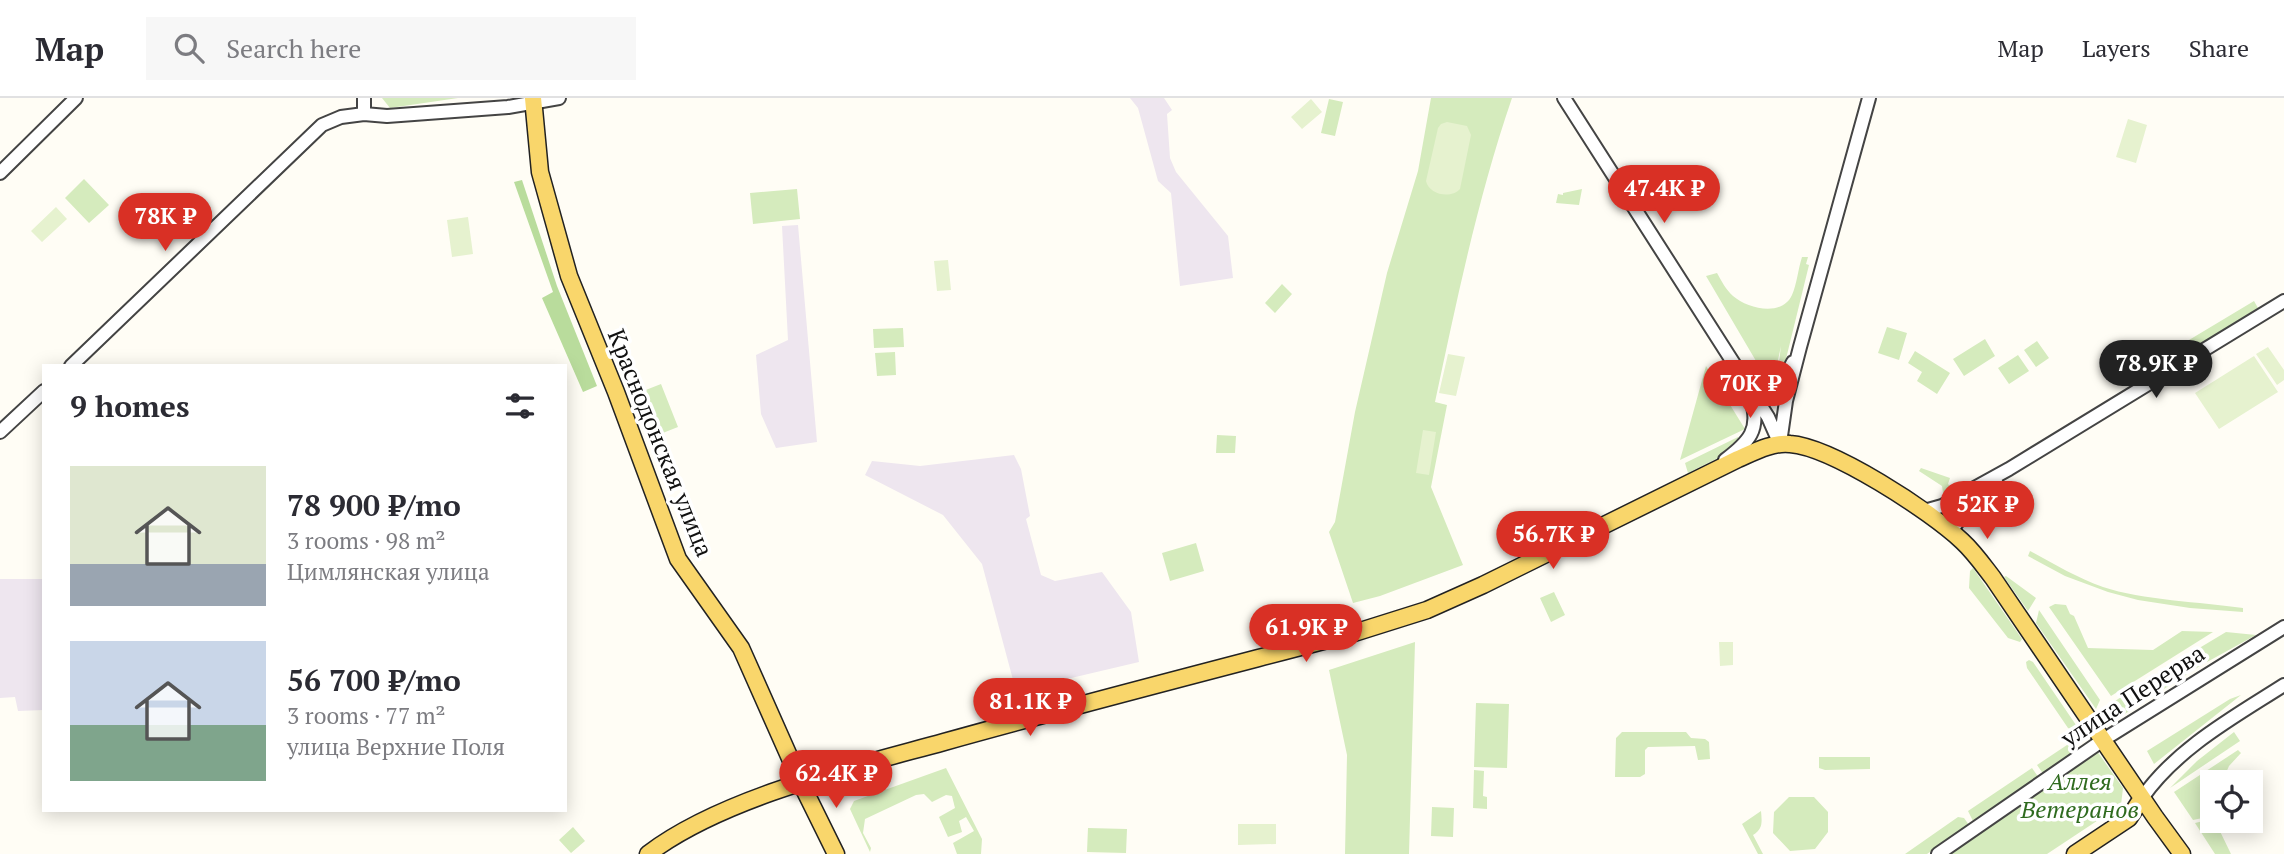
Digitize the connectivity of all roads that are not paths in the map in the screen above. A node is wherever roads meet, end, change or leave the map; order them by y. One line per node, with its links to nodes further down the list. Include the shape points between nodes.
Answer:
1 (76, 98): 8 (street)
2 (364, 98): 7 (street)
3 (559, 98): 6 (street)
4 (1564, 98): 12 (street)
5 (1869, 98): 10 (street)
6 (533, 100): 7 (street, via 508,107); 24 (main road, Краснодонская улица, via 540,172 569,276 678,559 741,648)
7 (364, 114): 11 (street, via 322,125)
8 (0, 173)
9 (2284, 301): 17 (street)
10 (1800, 347): 12 (street, via 1789,370 1776,379 1758,380); 16 (street)
11 (73, 364)
12 (1737, 370): 13 (street)
13 (1745, 383): 16 (street); 18 (street, via 1756,417 1752,432 1735,453)
14 (42, 393): 15 (street)
15 (0, 432)
16 (1780, 444): 18 (main road); 19 (main road, via 1829,454)
17 (2009, 469): 19 (street); 20 (street)
18 (1705, 475): 24 (main road, via 1427,610)
19 (1924, 511): 20 (main road)
20 (1951, 531): 23 (main road, via 1993,578)
21 (2284, 626): 23 (street, улица Перерва)
22 (2284, 685): 25 (street, via 2226,720 2158,776)
23 (2103, 740): 25 (main road); 28 (street, улица Перерва)
24 (801, 783): 26 (main road, via 701,823); 27 (main road, Краснодонская улица)
25 (2142, 798): 29 (main road, via 2129,818); 30 (main road)
26 (648, 854)
27 (836, 854)
28 (1938, 854)
29 (2075, 854)
30 (2182, 854)

